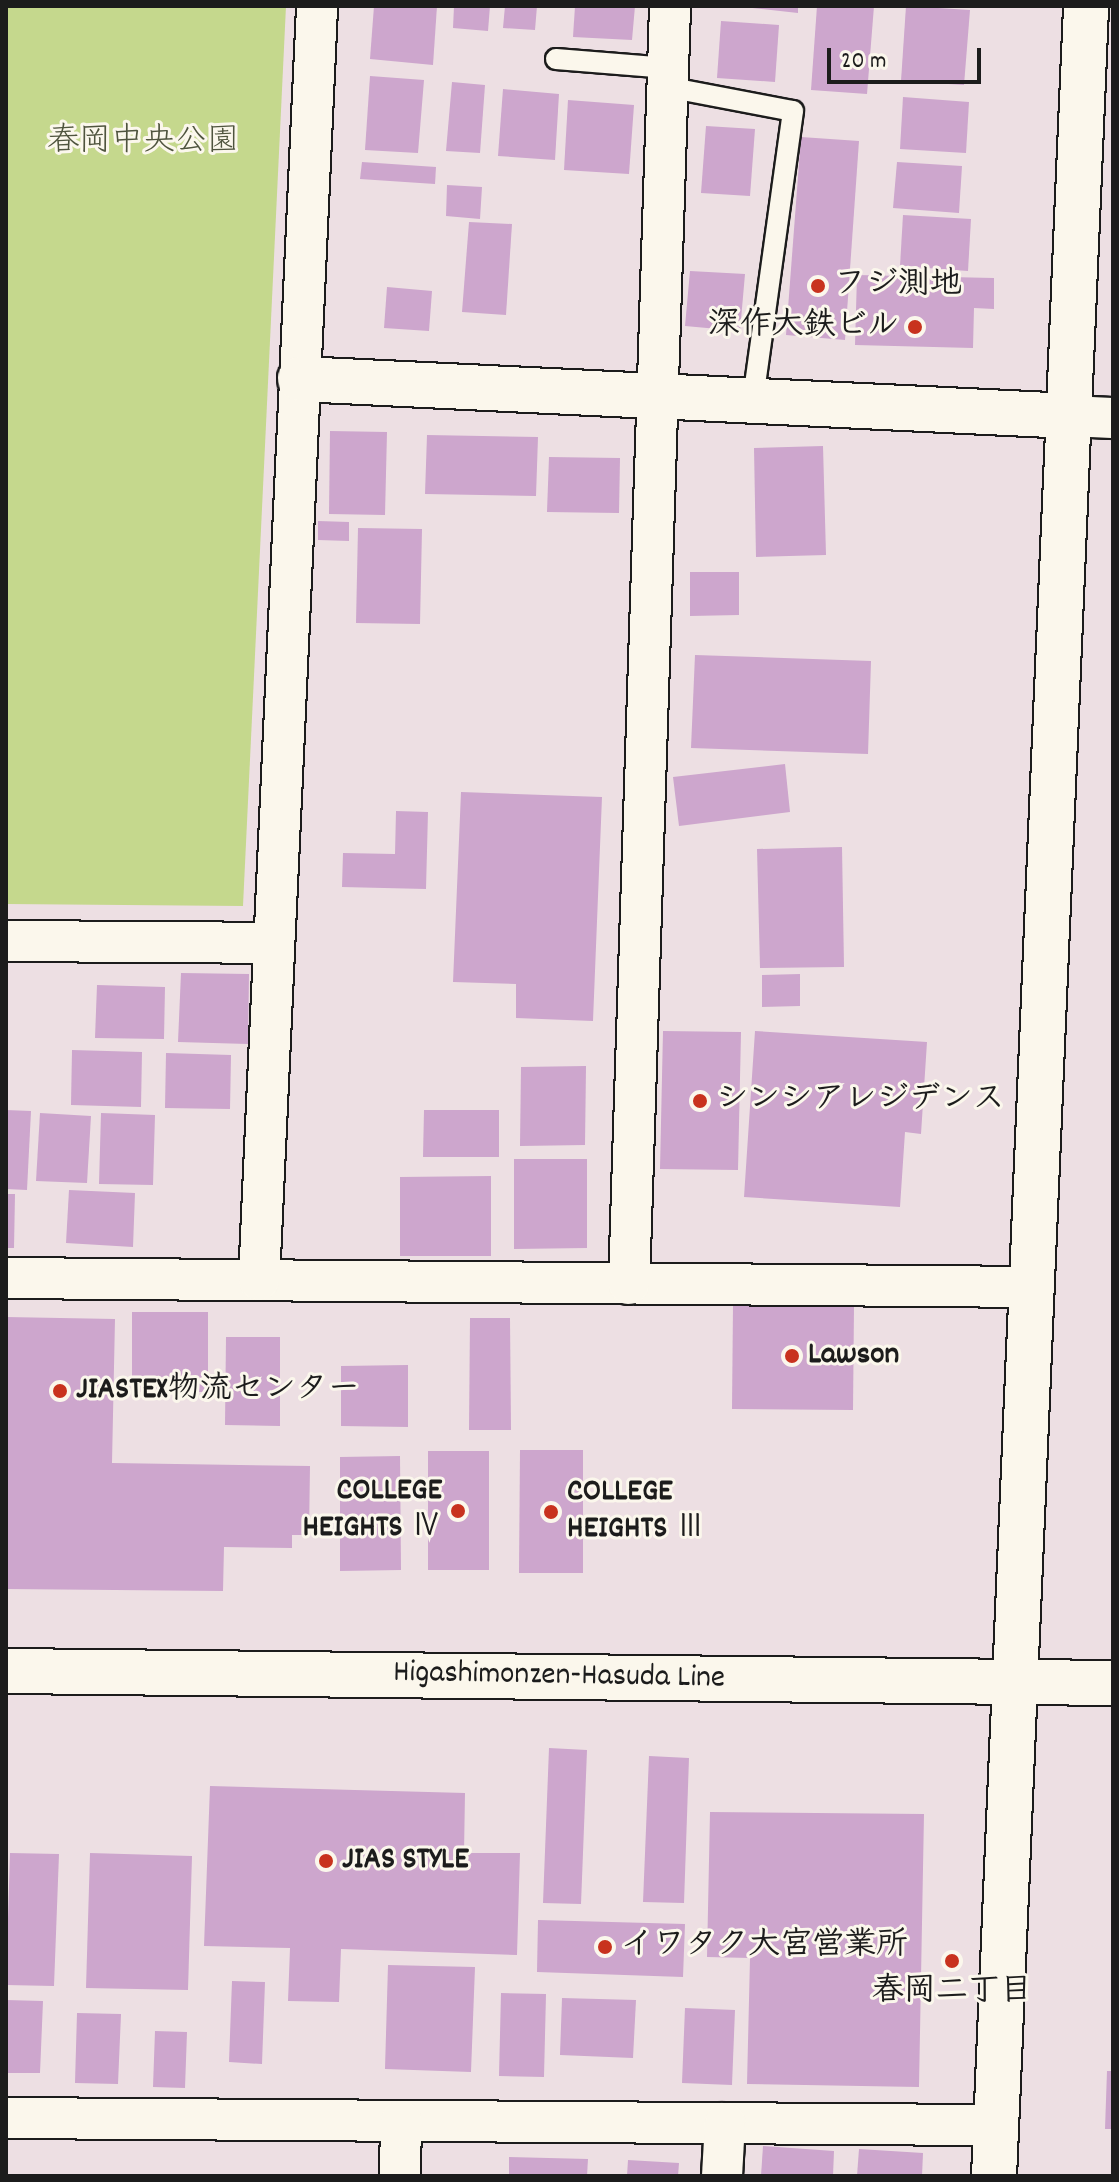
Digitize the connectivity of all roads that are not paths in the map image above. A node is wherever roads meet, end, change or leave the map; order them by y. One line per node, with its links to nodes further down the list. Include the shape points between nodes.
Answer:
1 (317, 6): 6 (street)
2 (670, 6): 5 (street)
3 (1086, 6): 9 (street)
4 (556, 59): 5 (lane)
5 (668, 78): 7 (street); 8 (lane, via 793,111)
6 (300, 379): 7 (street); 12 (street)
7 (657, 396): 8 (street); 15 (street)
8 (753, 400): 9 (street)
9 (1069, 416): 10 (street); 16 (street)
10 (1113, 418)
11 (6, 941): 12 (street)
12 (274, 943): 14 (street)
13 (6, 1278): 14 (street)
14 (259, 1280): 15 (street)
15 (629, 1284): 16 (street)
16 (1028, 1287): 18 (street)
17 (6, 1671): 18 (street, Higashimonzen-Hasuda Line)
18 (1013, 1682): 19 (street, Higashimonzen-Hasuda Line); 23 (street)
19 (1113, 1683)
20 (6, 2118): 21 (street)
21 (401, 2121): 22 (street); 24 (street)
22 (725, 2123): 23 (street); 25 (street)
23 (996, 2125): 26 (street)
24 (400, 2176)
25 (722, 2176)
26 (994, 2176)

